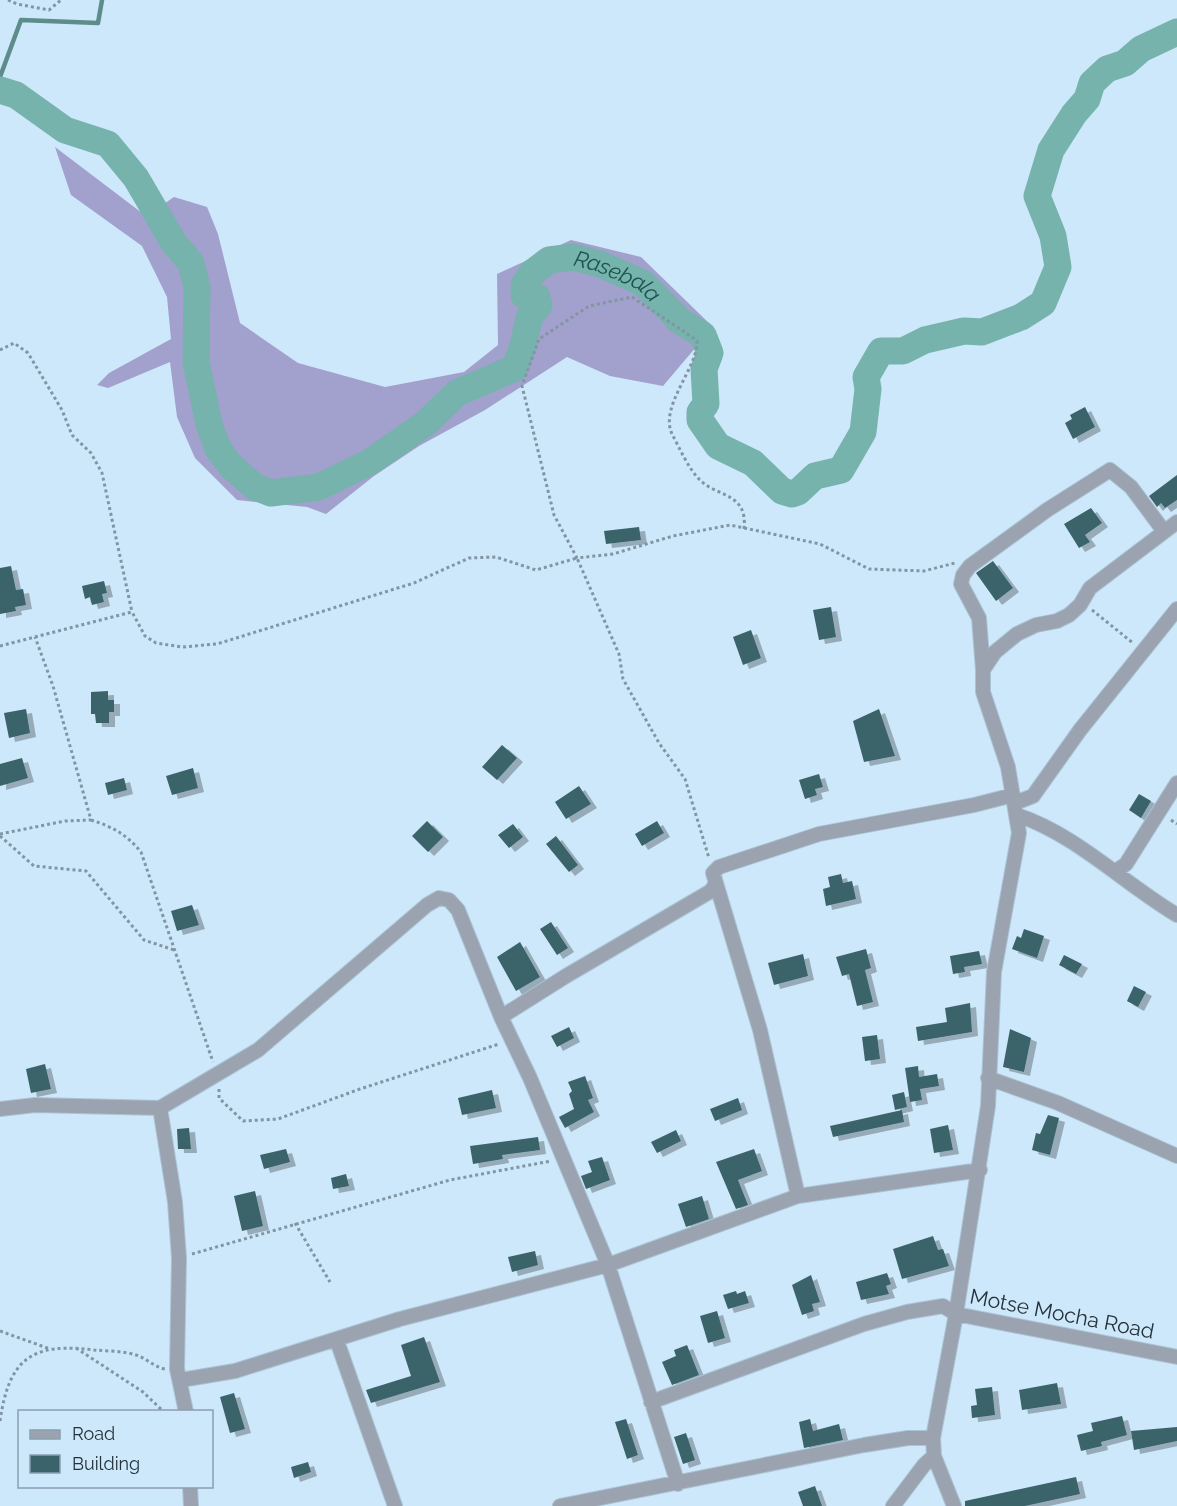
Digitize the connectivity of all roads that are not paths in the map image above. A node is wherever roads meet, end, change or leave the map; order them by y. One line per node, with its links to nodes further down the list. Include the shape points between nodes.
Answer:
1 (1177, 522): 2 (street)
2 (1163, 530): 4 (street, via 1090,588 1080,605 1057,621 1017,634 994,652); 4 (street, via 1131,487 1110,470 970,566 961,584 979,618)
3 (1177, 609): 6 (street, via 1080,730 1033,796)
4 (983, 670): 6 (street, via 983,692 1008,767)
5 (1177, 783): 7 (street, via 1126,864)
6 (1015, 804): 7 (street); 8 (street, via 819,834 719,867); 11 (street, via 1019,832 994,972)
7 (1116, 871): 9 (street)
8 (715, 878): 10 (street, via 711,891); 16 (street, via 760,1030)
9 (1177, 915)
10 (501, 1017): 12 (street, via 458,910 449,900 439,898 258,1050); 17 (street)
11 (988, 1078): 14 (street, via 1058,1103); 15 (street)
12 (160, 1108): 13 (street, via 35,1105); 21 (street, via 175,1202)
13 (0, 1109)
14 (1177, 1156)
15 (980, 1170): 16 (street); 18 (street)
16 (798, 1196): 17 (street)
17 (608, 1265): 19 (street, via 400,1319); 22 (street)
18 (956, 1314): 20 (street, Motse Mocha Road); 22 (street, via 943,1306 875,1321); 24 (street, Motse Mocha Road)
19 (337, 1341): 21 (street, via 235,1371); 29 (street)
20 (1177, 1357)
21 (179, 1374): 23 (street)
22 (651, 1402): 26 (street)
23 (186, 1410)
24 (933, 1438): 25 (street, Motse Mocha Road); 26 (street, via 864,1445)
25 (934, 1456): 31 (street); 32 (street, Motse Mocha Road)
26 (678, 1484): 30 (street)
27 (190, 1488): 28 (street)
28 (191, 1506)
29 (394, 1506)
30 (561, 1506)
31 (893, 1506)
32 (954, 1506)

